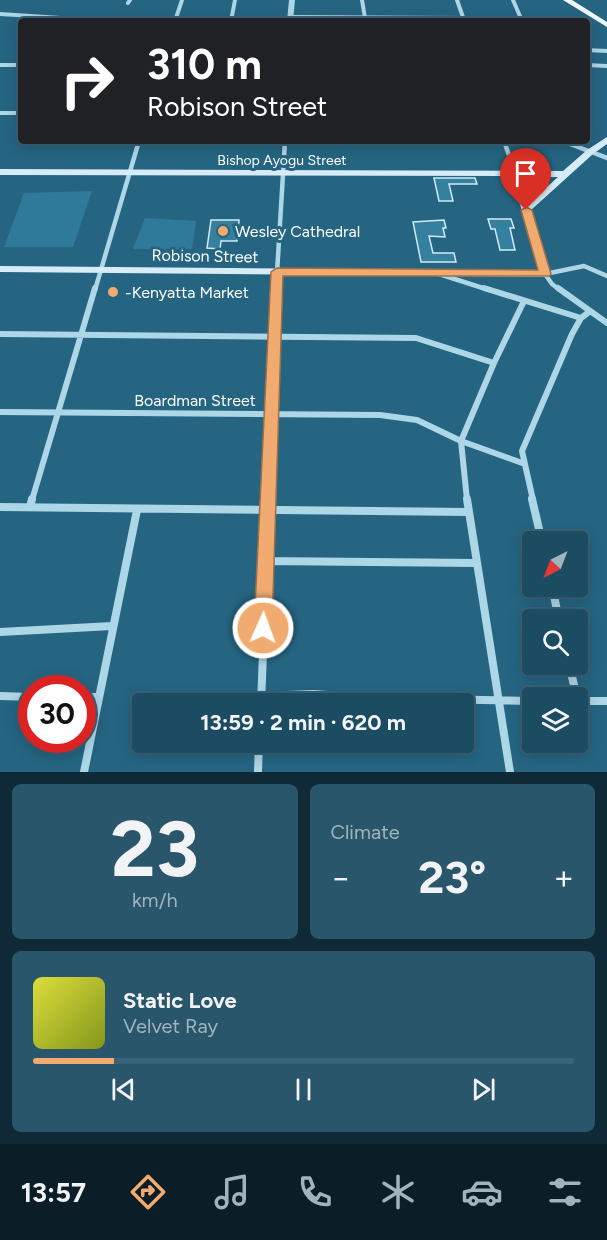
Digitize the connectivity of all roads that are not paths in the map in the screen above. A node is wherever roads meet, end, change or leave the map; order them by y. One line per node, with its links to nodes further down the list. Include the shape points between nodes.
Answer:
1 (182, 0): 11 (street)
2 (235, 0): 12 (street)
3 (292, 0): 13 (street)
4 (362, 0): 14 (street)
5 (457, 0): 15 (street)
6 (513, 0): 16 (street)
7 (567, 0): 18 (main road)
8 (574, 0): 17 (main road)
9 (0, 14): 10 (street)
10 (61, 18)
11 (176, 18)
12 (232, 18)
13 (291, 18)
14 (365, 18)
15 (463, 18)
16 (521, 18)
17 (607, 20)
18 (607, 25)
19 (590, 50): 20 (street)
20 (607, 51)
21 (0, 65): 22 (street)
22 (18, 65)
23 (590, 65): 24 (street)
24 (607, 66)
25 (0, 112): 26 (street)
26 (18, 113)
27 (607, 140): 32 (main road)
28 (138, 144): 36 (street)
29 (285, 144): 35 (street)
30 (505, 144): 38 (street)
31 (570, 144): 32 (street)
32 (590, 152): 33 (street); 37 (main road)
33 (607, 158)
34 (0, 172): 36 (main road, Bishop Ayogu Street)
35 (283, 172): 36 (main road, Bishop Ayogu Street); 38 (main road, Bishop Ayogu Street); 43 (street)
36 (130, 173): 41 (street)
37 (565, 174): 38 (main road, Bishop Ayogu Street); 39 (main road)
38 (516, 175): 39 (main road)
39 (526, 210): 44 (main road)
40 (0, 269): 41 (main road, Robison Street)
41 (100, 269): 43 (main road, Robison Street); 51 (street)
42 (429, 271): 43 (main road, Robison Street); 44 (main road, Robison Street); 46 (street)
43 (277, 272): 52 (street)
44 (545, 274): 45 (street, via 584,266); 47 (street)
45 (607, 276)
46 (524, 301): 48 (street); 53 (street)
47 (589, 312): 48 (street); 49 (street)
48 (581, 318): 58 (street, via 524,444)
49 (607, 323)
50 (0, 334): 51 (street)
51 (83, 335): 52 (street); 55 (street)
52 (274, 337): 53 (street, via 416,338); 56 (street)
53 (494, 363): 57 (street)
54 (0, 412): 55 (street, Boardman Street)
55 (59, 413): 56 (street, Boardman Street); 60 (street)
56 (273, 413): 57 (street, Boardman Street, via 407,418); 61 (street)
57 (461, 441): 58 (street, Boardman Street); 63 (street)
58 (525, 464): 64 (street)
59 (0, 507): 60 (street)
60 (30, 507): 62 (street)
61 (268, 509): 62 (street); 63 (street); 65 (street)
62 (137, 510): 67 (street)
63 (468, 512): 66 (street)
64 (540, 531)
65 (265, 561): 66 (street); 69 (street)
66 (476, 563): 74 (street)
67 (112, 626): 68 (street); 72 (street)
68 (0, 632)
69 (261, 693)
70 (0, 696): 71 (street)
71 (18, 696)
72 (99, 697): 79 (street)
73 (474, 700): 74 (street)
74 (498, 700): 76 (street); 81 (street)
75 (588, 700): 77 (street)
76 (522, 701)
77 (607, 701)
78 (259, 753): 80 (street)
79 (84, 772)
80 (258, 772)
81 (510, 772)

